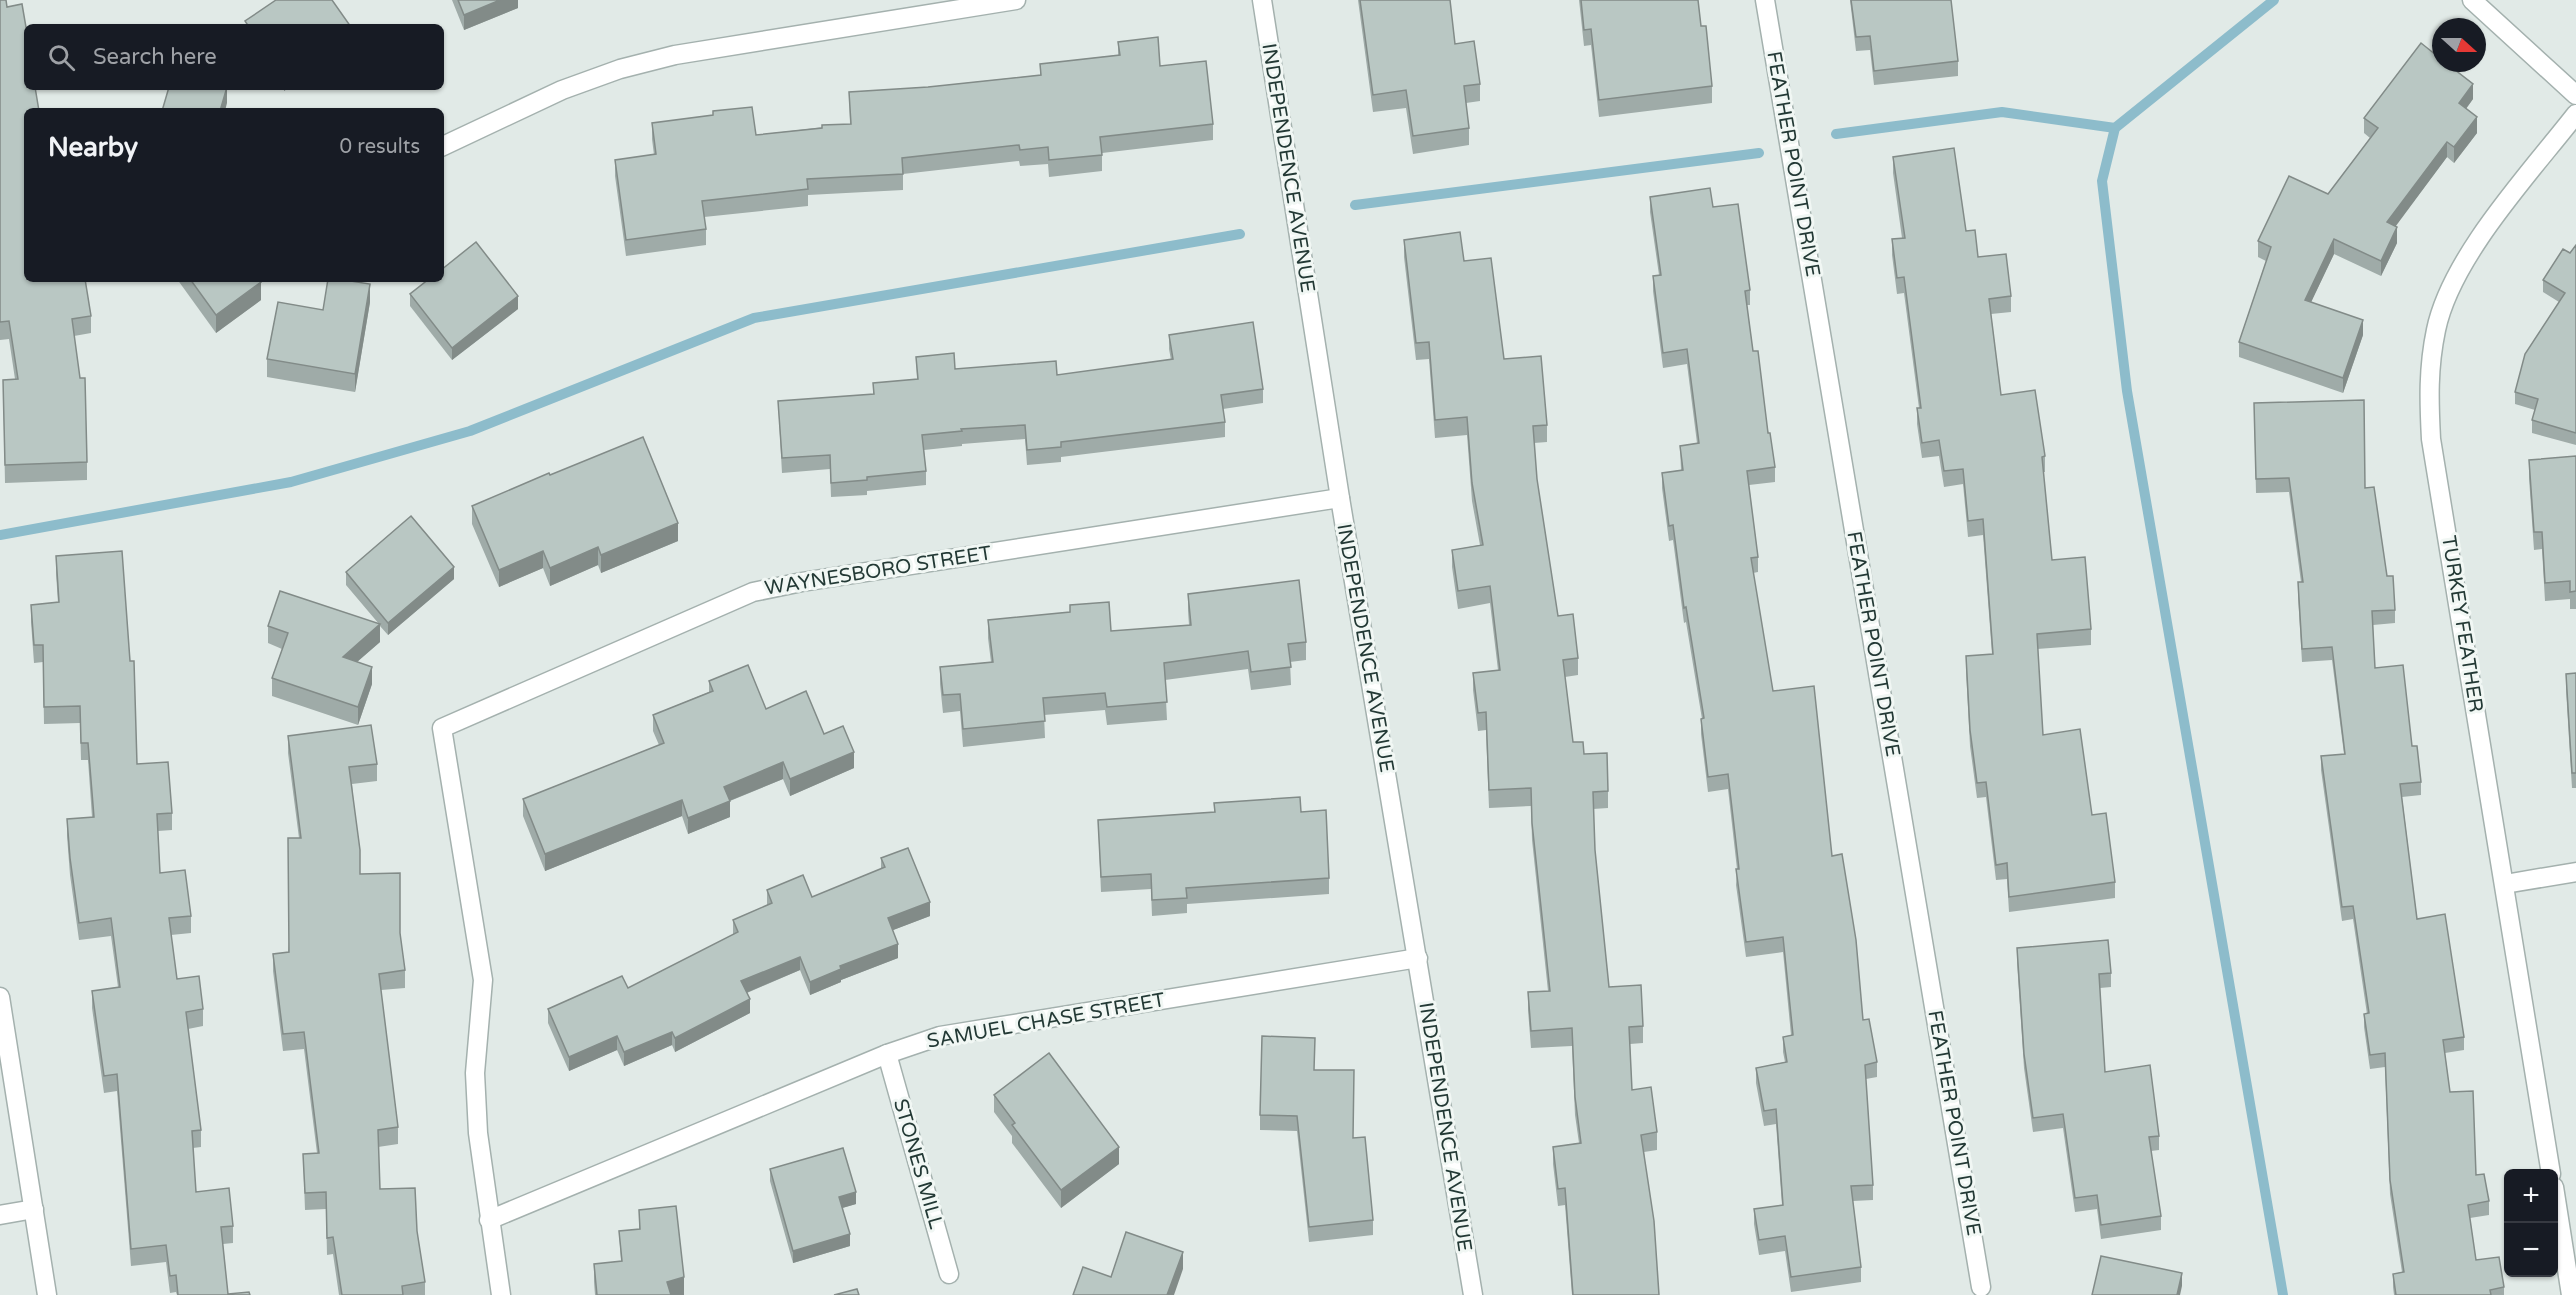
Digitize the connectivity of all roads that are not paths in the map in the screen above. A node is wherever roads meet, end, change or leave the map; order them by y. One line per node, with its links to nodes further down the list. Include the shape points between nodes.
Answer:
1 (1016, 0): 7 (street, via 675,55 562,90)
2 (1262, 0): 8 (street, INDEPENDENCE AVENUE)
3 (1765, 0): 20 (street, FEATHER POINT DRIVE)
4 (2472, 0): 5 (street)
5 (2576, 95)
6 (2576, 114): 10 (street, TURKEY FEATHER, via 2484,231 2456,276 2436,328 2428,384 2431,439)
7 (444, 146)
8 (1340, 498): 11 (street, INDEPENDENCE AVENUE); 18 (street, WAYNESBORO STREET, via 753,592 442,728 483,980 475,1073)
9 (2576, 872): 10 (street)
10 (2505, 884): 14 (street, TURKEY FEATHER)
11 (1418, 958): 13 (street, SAMUEL CHASE STREET, via 940,1036); 23 (street, INDEPENDENCE AVENUE)
12 (0, 997): 15 (street)
13 (887, 1054): 18 (street, SAMUEL CHASE STREET); 19 (street, STONES MILL)
14 (2550, 1169)
15 (34, 1209): 16 (street); 21 (street)
16 (0, 1215)
17 (2558, 1217): 24 (street)
18 (489, 1220): 22 (street)
19 (950, 1274)
20 (1981, 1287)
21 (47, 1295)
22 (501, 1295)
23 (1473, 1295)
24 (2571, 1295)

